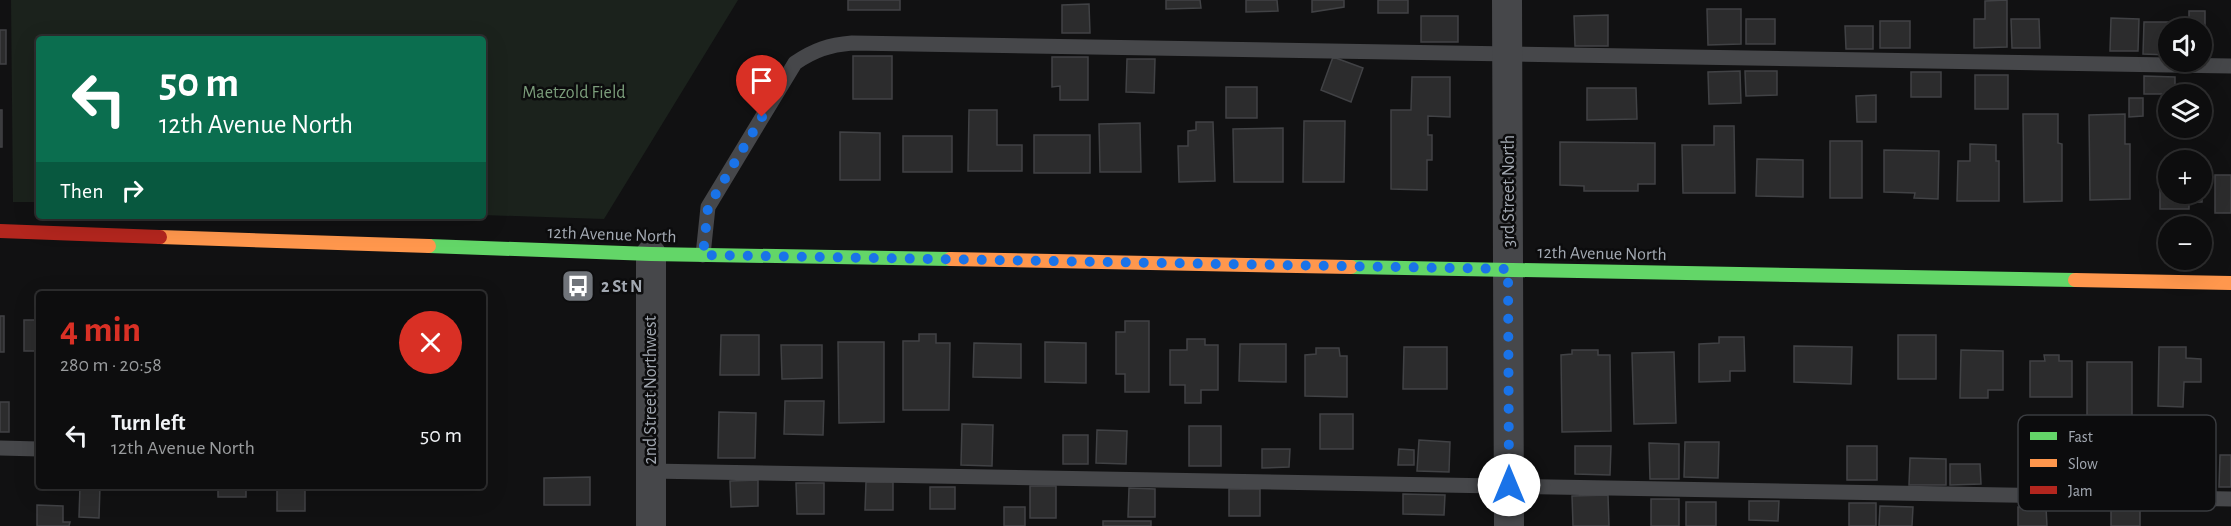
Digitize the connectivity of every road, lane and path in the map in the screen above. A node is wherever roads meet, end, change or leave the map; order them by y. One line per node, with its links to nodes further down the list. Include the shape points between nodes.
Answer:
1 (1507, 0): 2 (street, 3rd Street North)
2 (1507, 54): 3 (lane); 6 (lane, via 831,45 795,63 783,82 708,207); 7 (street, 3rd Street North)
3 (2231, 66)
4 (0, 231): 5 (street, 12th Avenue North)
5 (651, 254): 6 (street, 12th Avenue North); 11 (street, 2nd Street Northwest)
6 (703, 255): 7 (street, 12th Avenue North)
7 (1508, 269): 8 (street, 12th Avenue North); 12 (street, 3rd Street North)
8 (2231, 283)
9 (0, 448): 10 (lane)
10 (36, 449)
11 (650, 471): 12 (lane); 16 (street, 2nd Street Northwest)
12 (1509, 485): 13 (lane); 17 (street, 3rd Street North)
13 (2018, 495)
14 (2216, 499): 15 (lane)
15 (2231, 499)
16 (651, 526)
17 (1509, 526)

